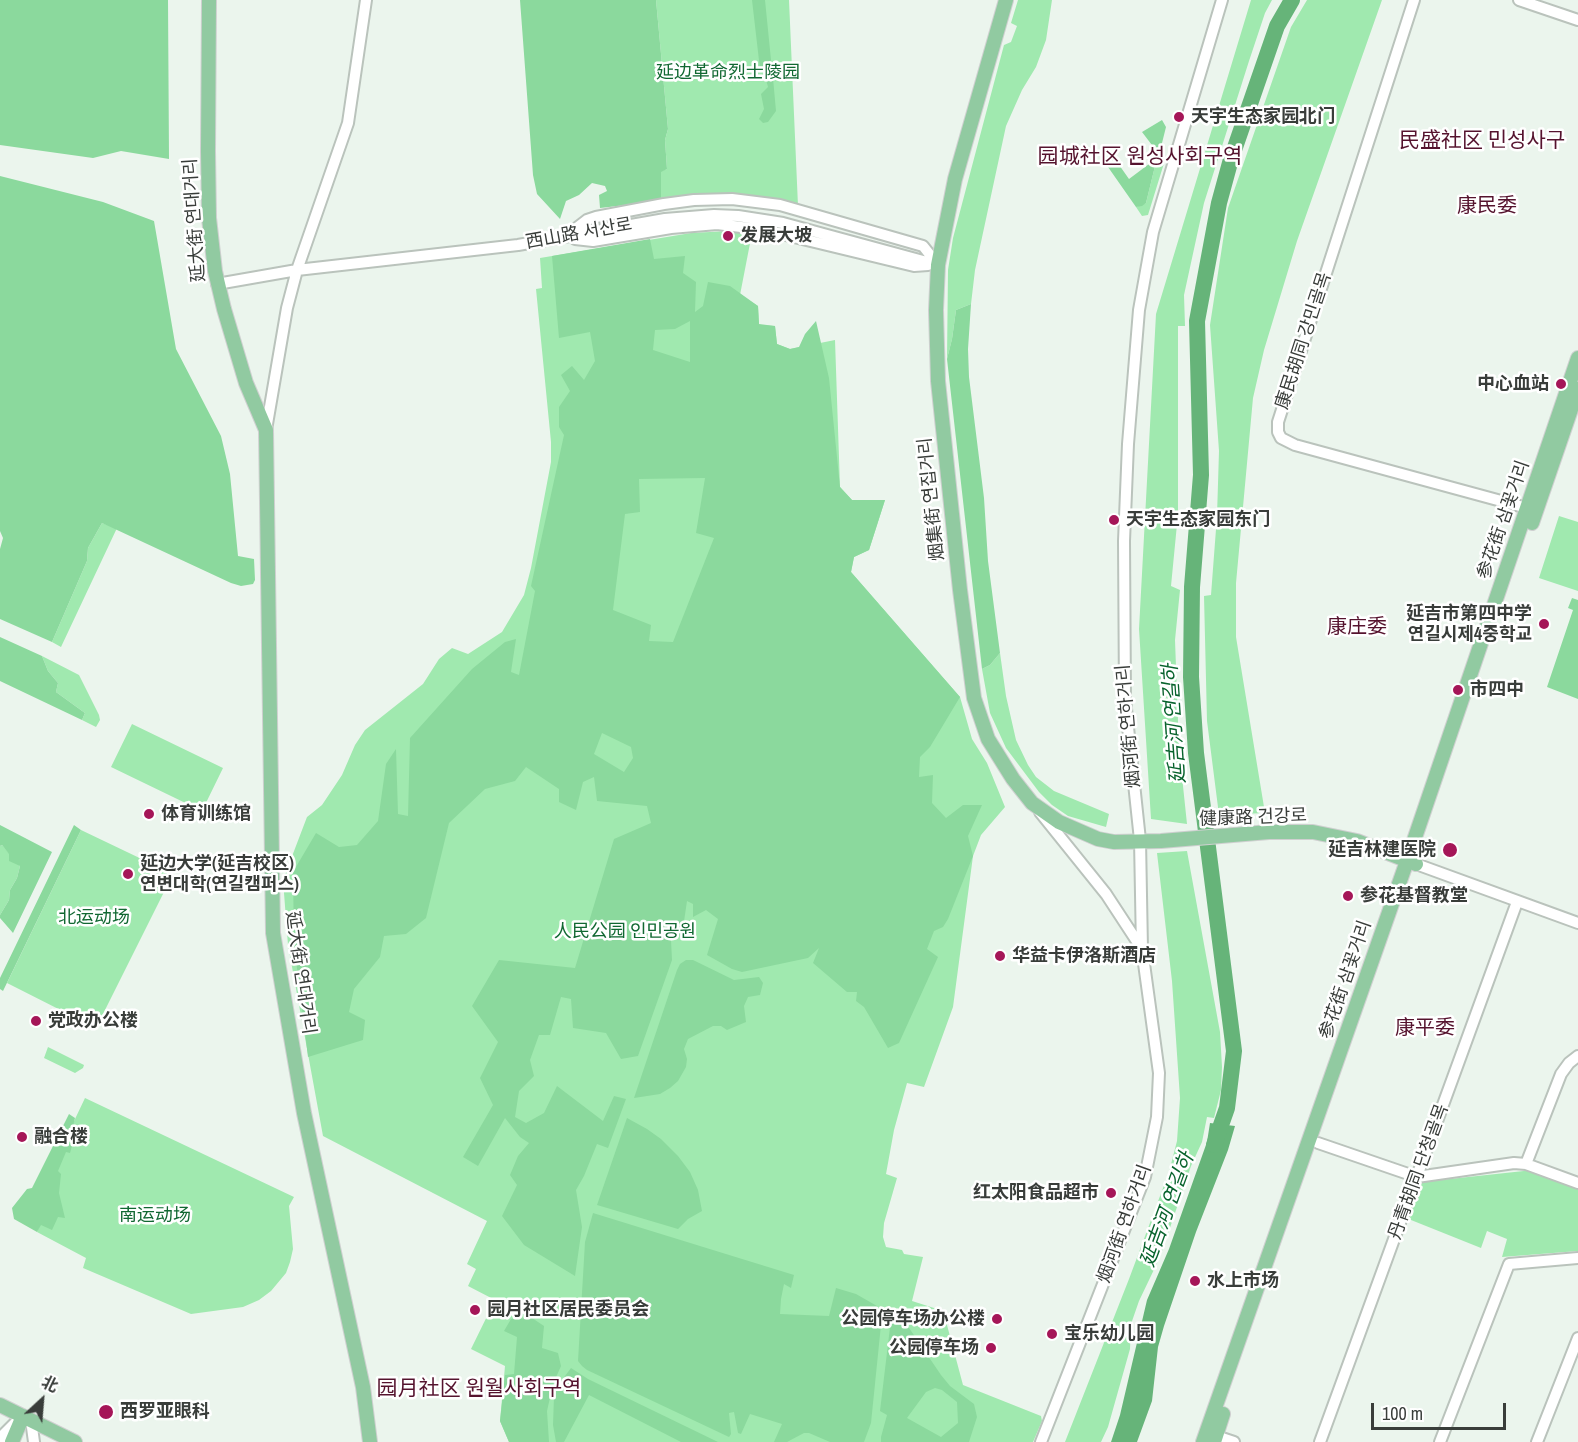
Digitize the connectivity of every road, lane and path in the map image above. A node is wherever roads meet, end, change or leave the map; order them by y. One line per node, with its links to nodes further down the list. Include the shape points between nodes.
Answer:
1 (209, 0): 11 (main road, 延大街 연대거리, via 209,218)
2 (366, 0): 10 (street, 延大街 연대거리, via 348,123)
3 (1005, 0): 9 (main road, 烟集街 연집거리, via 955,179)
4 (1222, 0): 17 (street, 烟河街 연하거리, via 1153,232 1139,310 1128,444 1123,612 1125,699)
5 (1414, 0): 15 (street, 康民胡同 강민골목, via 1278,422 1278,432 1295,445)
6 (1519, 0): 7 (street)
7 (1578, 20)
8 (564, 238): 9 (street, 西山路 서산로, via 690,216 738,216 783,223); 9 (street, via 596,217 694,200 732,199 780,206 924,246); 10 (street, 西山路 서산로)
9 (938, 265): 16 (main road, 烟集街 연집거리, via 938,381 974,698 988,739)
10 (297, 270): 11 (street, 西山路 서산로); 14 (street, 延大街 연대거리, via 282,331)
11 (217, 284): 14 (main road, 延大街 연대거리, via 246,383)
12 (1578, 358): 15 (main road, 参花街 삼꽃거리)
13 (1578, 389): 18 (main road, 参花街 삼꽃거리)
14 (266, 430): 35 (main road, 延大街 연대거리, via 273,933 304,1113 363,1387)
15 (1527, 508): 18 (main road, 参花街 삼꽃거리)
16 (1032, 802): 17 (main road, 健康路 건강로, via 1059,822 1085,834 1114,842); 21 (street, 烟集街 연집거리, via 1106,894)
17 (1140, 840): 18 (main road, 健康路 건강로, via 1313,832 1346,838); 21 (street, 烟河街 연하거리)
18 (1411, 863): 19 (street, 健康路 건강로); 23 (main road, 参花街 삼꽃거리); 32 (main road, 参花街 삼꽃거리)
19 (1516, 902): 20 (street, 健康路 건강로); 25 (street, 丹青胡同 단청골목)
20 (1578, 923)
21 (1142, 949): 36 (street, 烟河街 연하거리, via 1159,1073 1152,1152)
22 (1578, 1056): 24 (street, via 1561,1074)
23 (1318, 1143): 25 (street); 32 (main road, 参花街 삼꽃거리)
24 (1526, 1164): 25 (street); 26 (street)
25 (1417, 1177): 38 (street, 丹青胡同 단청골목)
26 (1578, 1183)
27 (1578, 1258): 39 (street, via 1509,1264)
28 (1578, 1338): 40 (street)
29 (0, 1405): 30 (main road)
30 (27, 1418): 31 (main road); 31 (street); 33 (street); 34 (main road)
31 (10, 1439)
32 (1210, 1441): 37 (street)
33 (34, 1442)
34 (75, 1442)
35 (370, 1442)
36 (1041, 1442)
37 (1234, 1442)
38 (1320, 1442)
39 (1440, 1442)
40 (1537, 1442)

